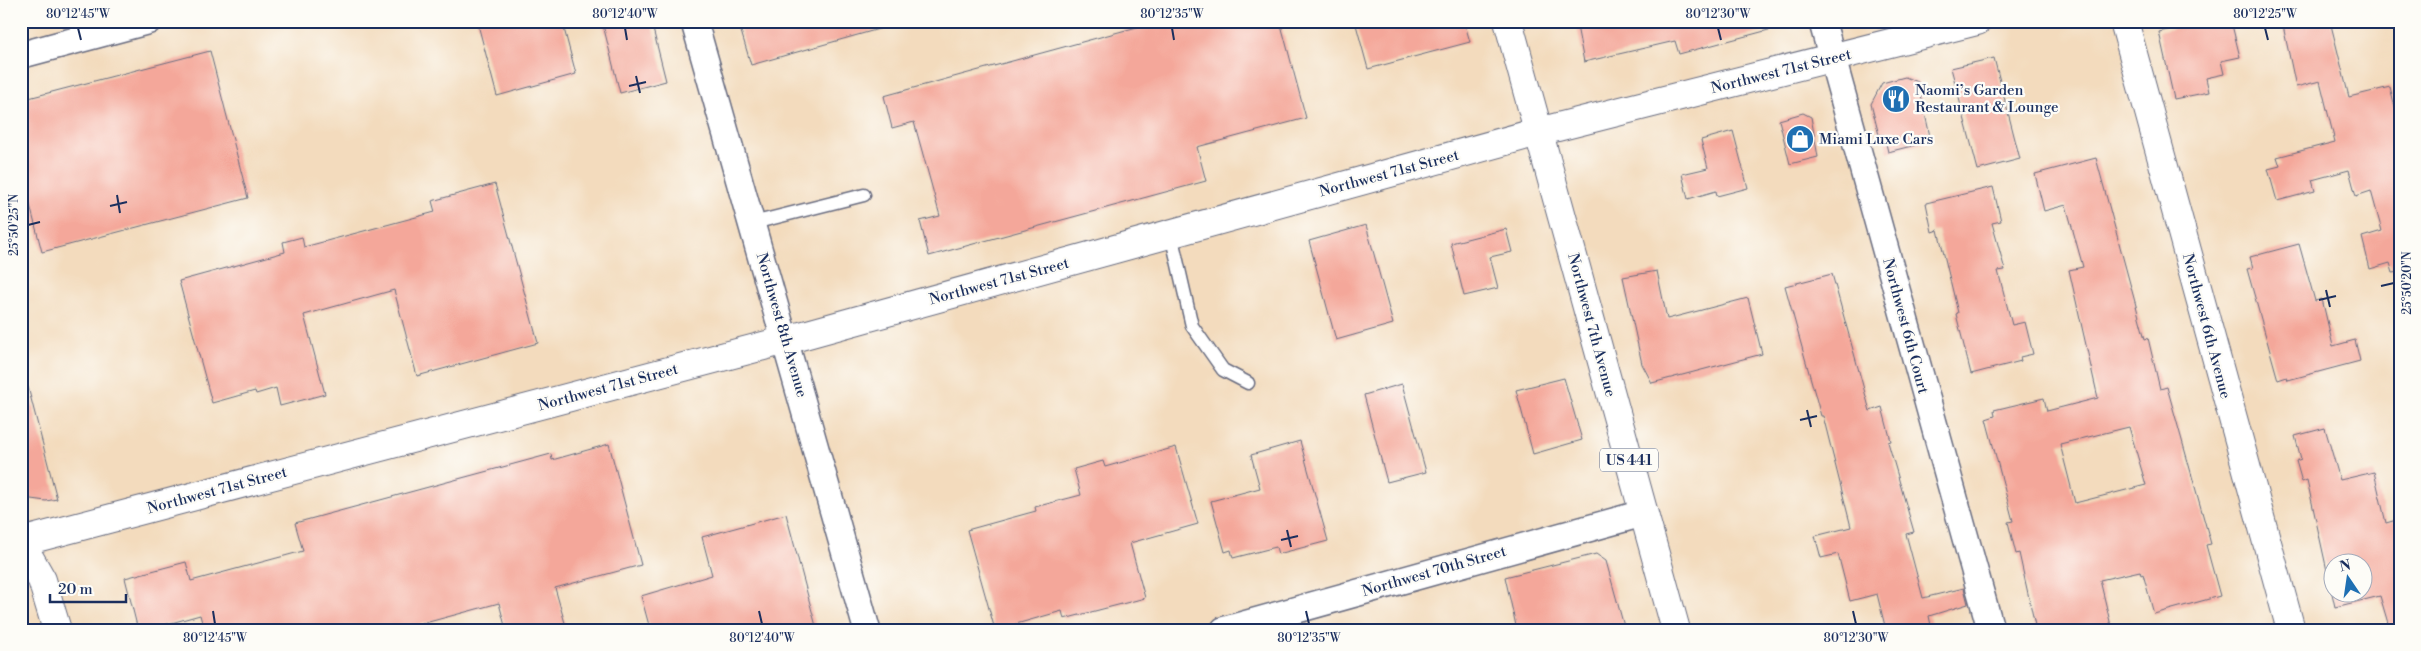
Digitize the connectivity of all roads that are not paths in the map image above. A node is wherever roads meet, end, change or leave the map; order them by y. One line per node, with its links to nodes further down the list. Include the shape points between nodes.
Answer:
1 (148, 21): 7 (street)
2 (694, 21): 11 (street, Northwest 8th Avenue)
3 (1508, 21): 9 (street, Northwest 7th Avenue / US 441)
4 (1822, 21): 8 (street, Northwest 6th Court)
5 (1977, 21): 8 (street, Northwest 71st Street)
6 (2124, 21): 22 (street, Northwest 6th Avenue)
7 (21, 55)
8 (1832, 58): 9 (street, Northwest 71st Street); 21 (street, Northwest 6th Court)
9 (1538, 132): 12 (street, Northwest 71st Street); 15 (street, Northwest 7th Avenue / US 441)
10 (864, 195): 11 (lane)
11 (753, 223): 13 (street, Northwest 8th Avenue)
12 (1171, 234): 13 (street, Northwest 71st Street); 14 (lane, via 1192,326 1224,370)
13 (786, 340): 16 (street, Northwest 71st Street); 18 (street, Northwest 8th Avenue)
14 (1248, 383)
15 (1644, 513): 19 (street, Northwest 70th Street); 20 (street, Northwest 7th Avenue / US 441)
16 (21, 542): 17 (street, via 42,580)
17 (56, 630)
18 (866, 630)
19 (1224, 630)
20 (1676, 630)
21 (1991, 630)
22 (2291, 630)

